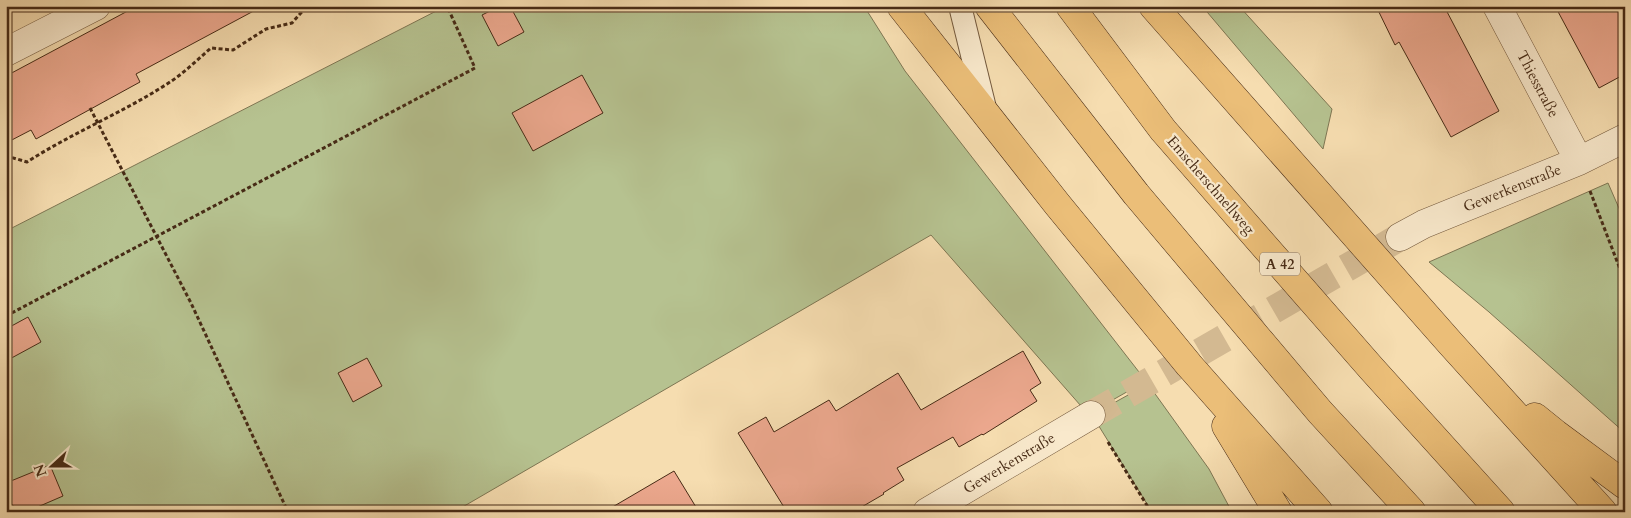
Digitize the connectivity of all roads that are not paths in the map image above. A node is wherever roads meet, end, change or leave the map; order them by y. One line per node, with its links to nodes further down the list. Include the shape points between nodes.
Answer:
1 (96, 6): 8 (street)
2 (901, 6): 9 (highway)
3 (960, 6): 9 (lane)
4 (989, 6): 20 (highway, via 1148,209 1320,412)
5 (1070, 6): 21 (highway, Emscherschnellweg / A 42, via 1163,130 1370,368)
6 (1154, 6): 13 (highway)
7 (1497, 6): 11 (street, Thiesstraße)
8 (6, 52)
9 (987, 115): 14 (highway)
10 (1625, 138): 11 (street, Gewerkenstraße)
11 (1579, 161): 12 (street, Gewerkenstraße, via 1424,224)
12 (1400, 237)
13 (1451, 344): 16 (highway, via 1556,434); 22 (highway)
14 (1189, 365): 18 (highway); 19 (highway)
15 (1091, 415): 17 (street, Gewerkenstraße)
16 (1625, 485)
17 (927, 512)
18 (1278, 512)
19 (1319, 512)
20 (1412, 512)
21 (1501, 512)
22 (1602, 512)

